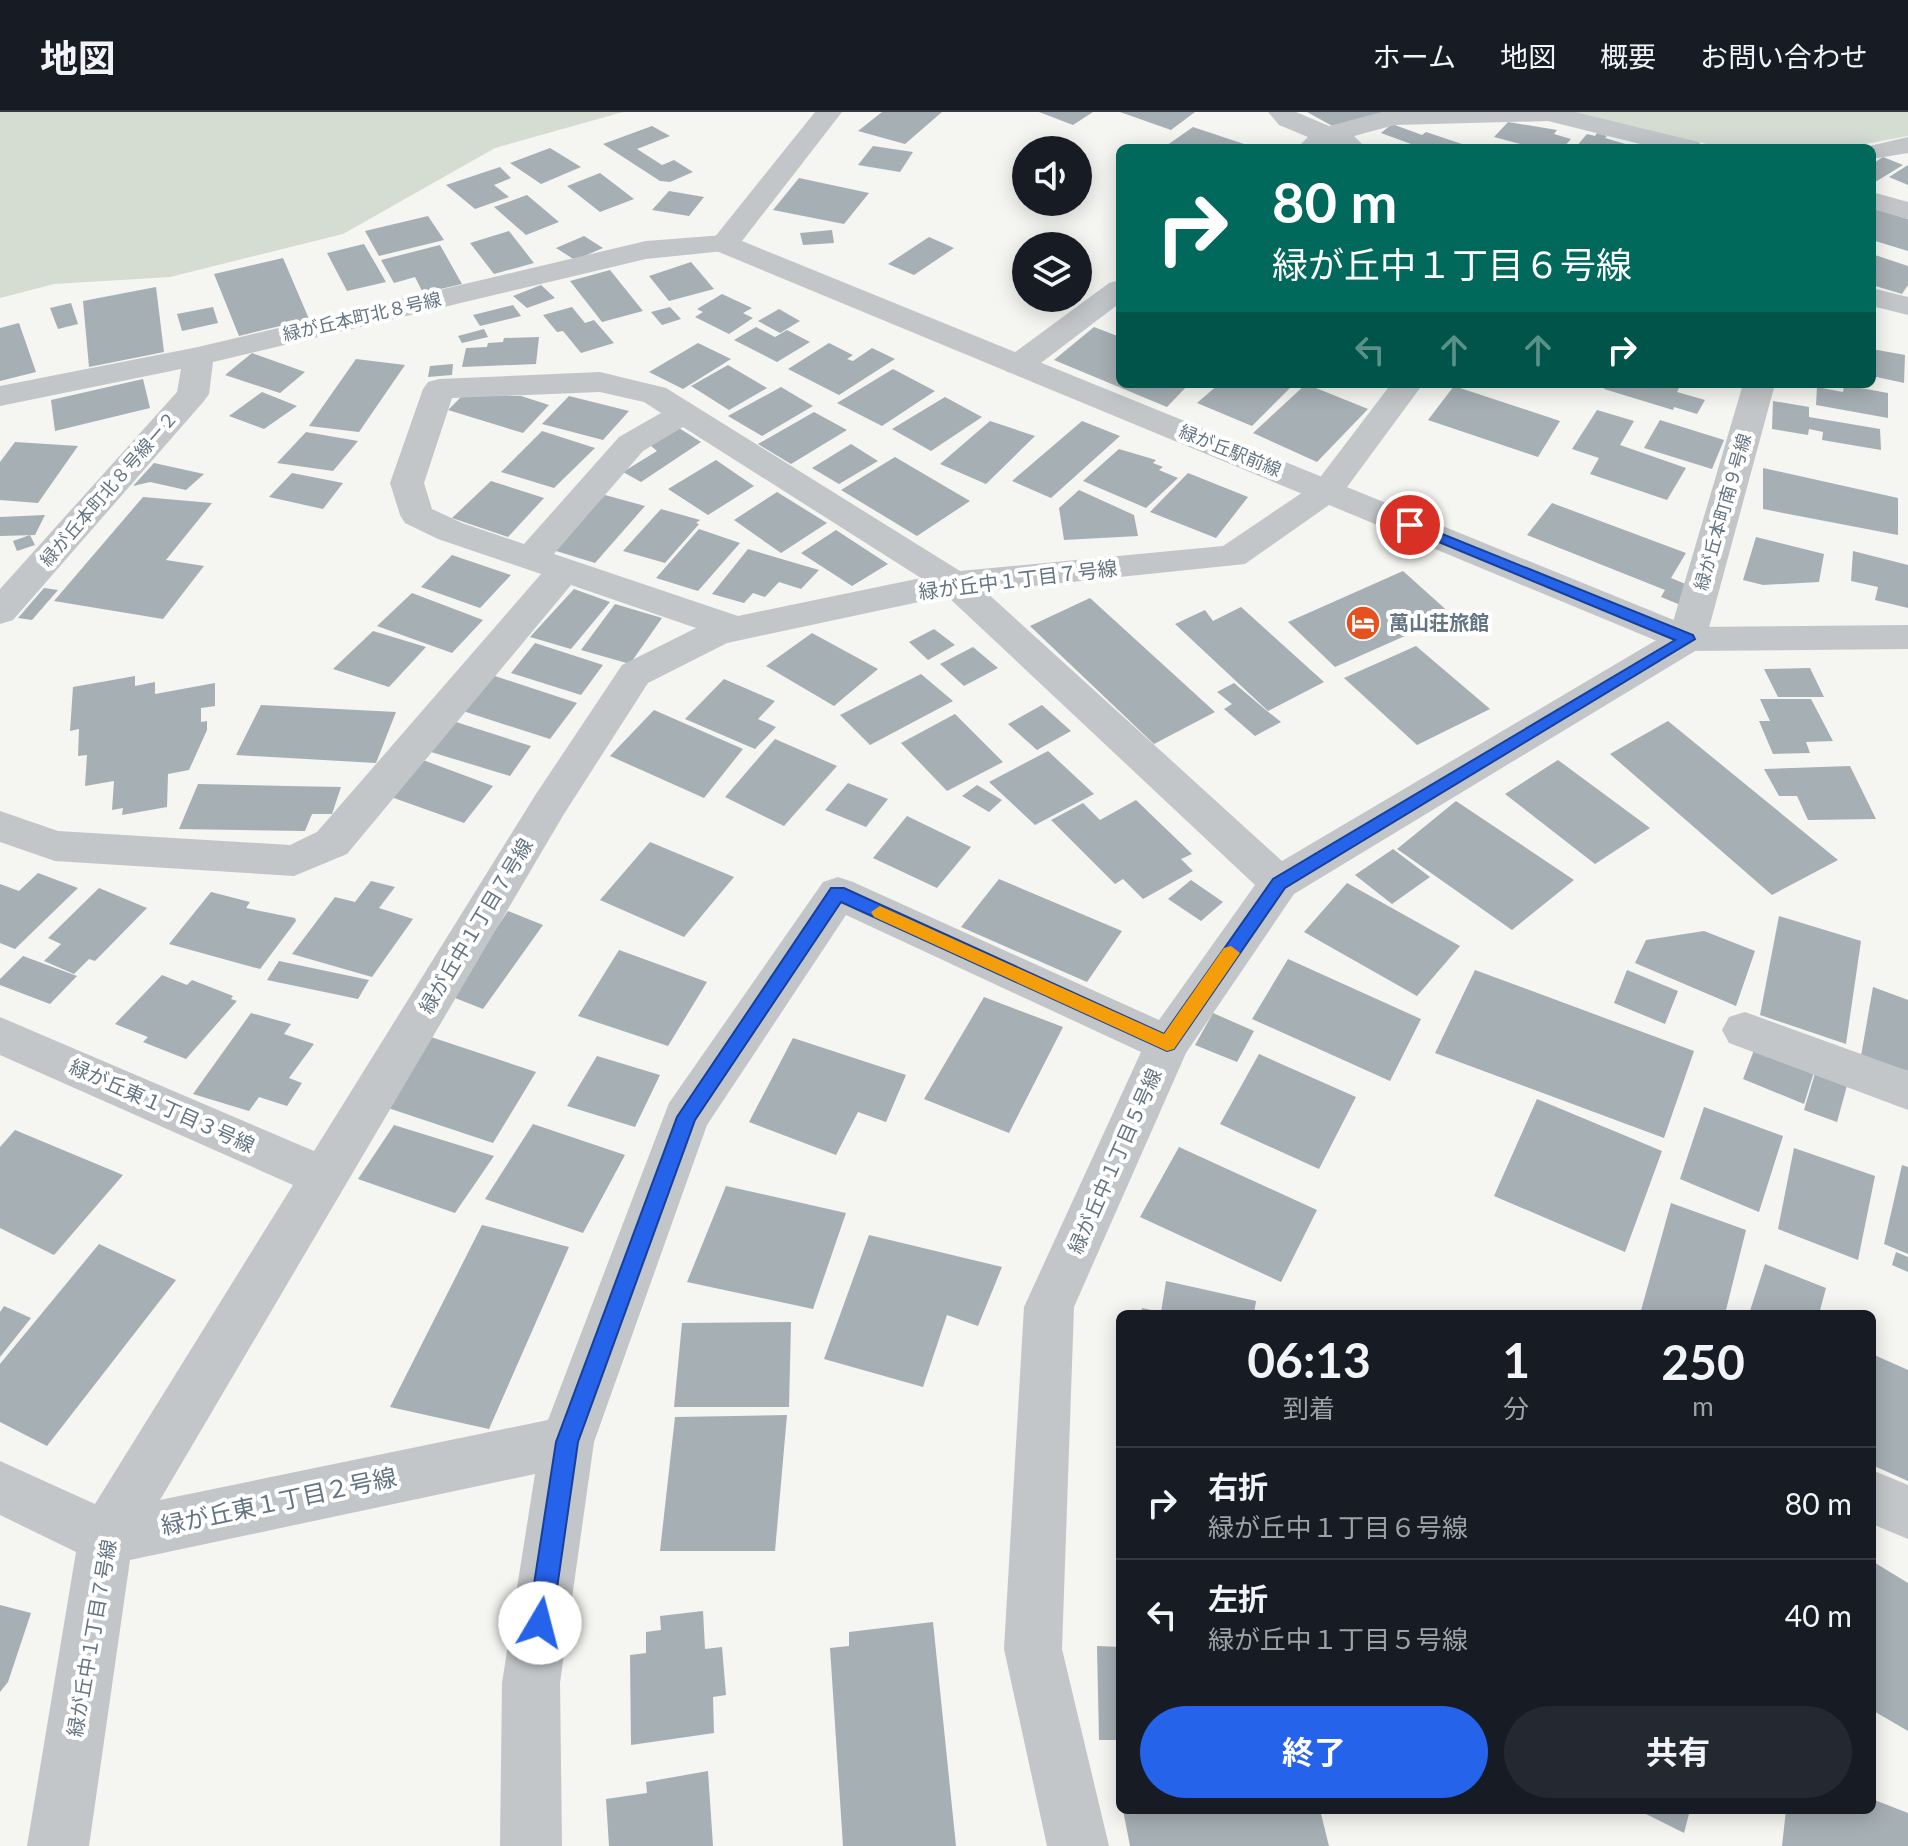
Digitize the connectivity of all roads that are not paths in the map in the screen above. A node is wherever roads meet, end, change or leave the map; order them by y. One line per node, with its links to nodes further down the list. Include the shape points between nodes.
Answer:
1 (829, 112): 9 (street)
2 (1281, 112): 3 (street)
3 (1319, 142): 4 (street, via 1394,117 1548,113)
4 (1673, 144)
5 (1908, 145): 6 (street)
6 (1876, 150)
7 (1876, 201): 8 (street)
8 (1908, 211)
9 (724, 244): 13 (street, 緑が丘本町北８号線, via 646,250); 14 (street, 緑が丘駅前線)
10 (1116, 292): 14 (street)
11 (1876, 298): 12 (street)
12 (1908, 306)
13 (198, 356): 17 (street, 緑が丘本町北８号線); 22 (street, 緑が丘本町北８号線ー２, via 193,394)
14 (1018, 365): 19 (street, 緑が丘駅前線)
15 (1404, 388): 19 (street, 緑が丘中１丁目７号線)
16 (1758, 388): 25 (street, 緑が丘本町南９号線)
17 (0, 396)
18 (683, 413): 20 (street, via 631,444); 20 (street, via 655,395 600,382 439,389 407,483 417,515); 21 (street)
19 (1327, 491): 21 (street, 緑が丘中１丁目７号線, via 1232,556); 25 (street, 緑が丘駅前線)
20 (547, 564): 23 (street); 26 (street, via 332,843 294,861 55,846)
21 (954, 583): 23 (street, 緑が丘中１丁目７号線); 27 (street)
22 (0, 612)
23 (737, 629): 32 (street, 緑が丘中１丁目７号線, via 717,633 635,674)
24 (1908, 637): 25 (street, 緑が丘駅前線)
25 (1687, 639): 27 (street, 緑が丘中１丁目５号線)
26 (0, 826)
27 (1279, 883): 30 (street, 緑が丘中１丁目５号線)
28 (1745, 1030): 31 (street)
29 (0, 1035): 32 (street, 緑が丘東１丁目３号線)
30 (1167, 1044): 33 (street, via 838,893 686,1117); 40 (street, 緑が丘中１丁目５号線, via 1049,1307 1033,1649)
31 (1908, 1091)
32 (324, 1177): 37 (street, 緑が丘中１丁目７号線)
33 (567, 1442): 37 (street, 緑が丘東１丁目２号線); 39 (street, via 531,1683)
34 (0, 1487): 37 (street)
35 (1876, 1499): 36 (street)
36 (1908, 1512)
37 (106, 1538): 38 (street, 緑が丘中１丁目７号線)
38 (58, 1846)
39 (531, 1846)
40 (1078, 1846)

